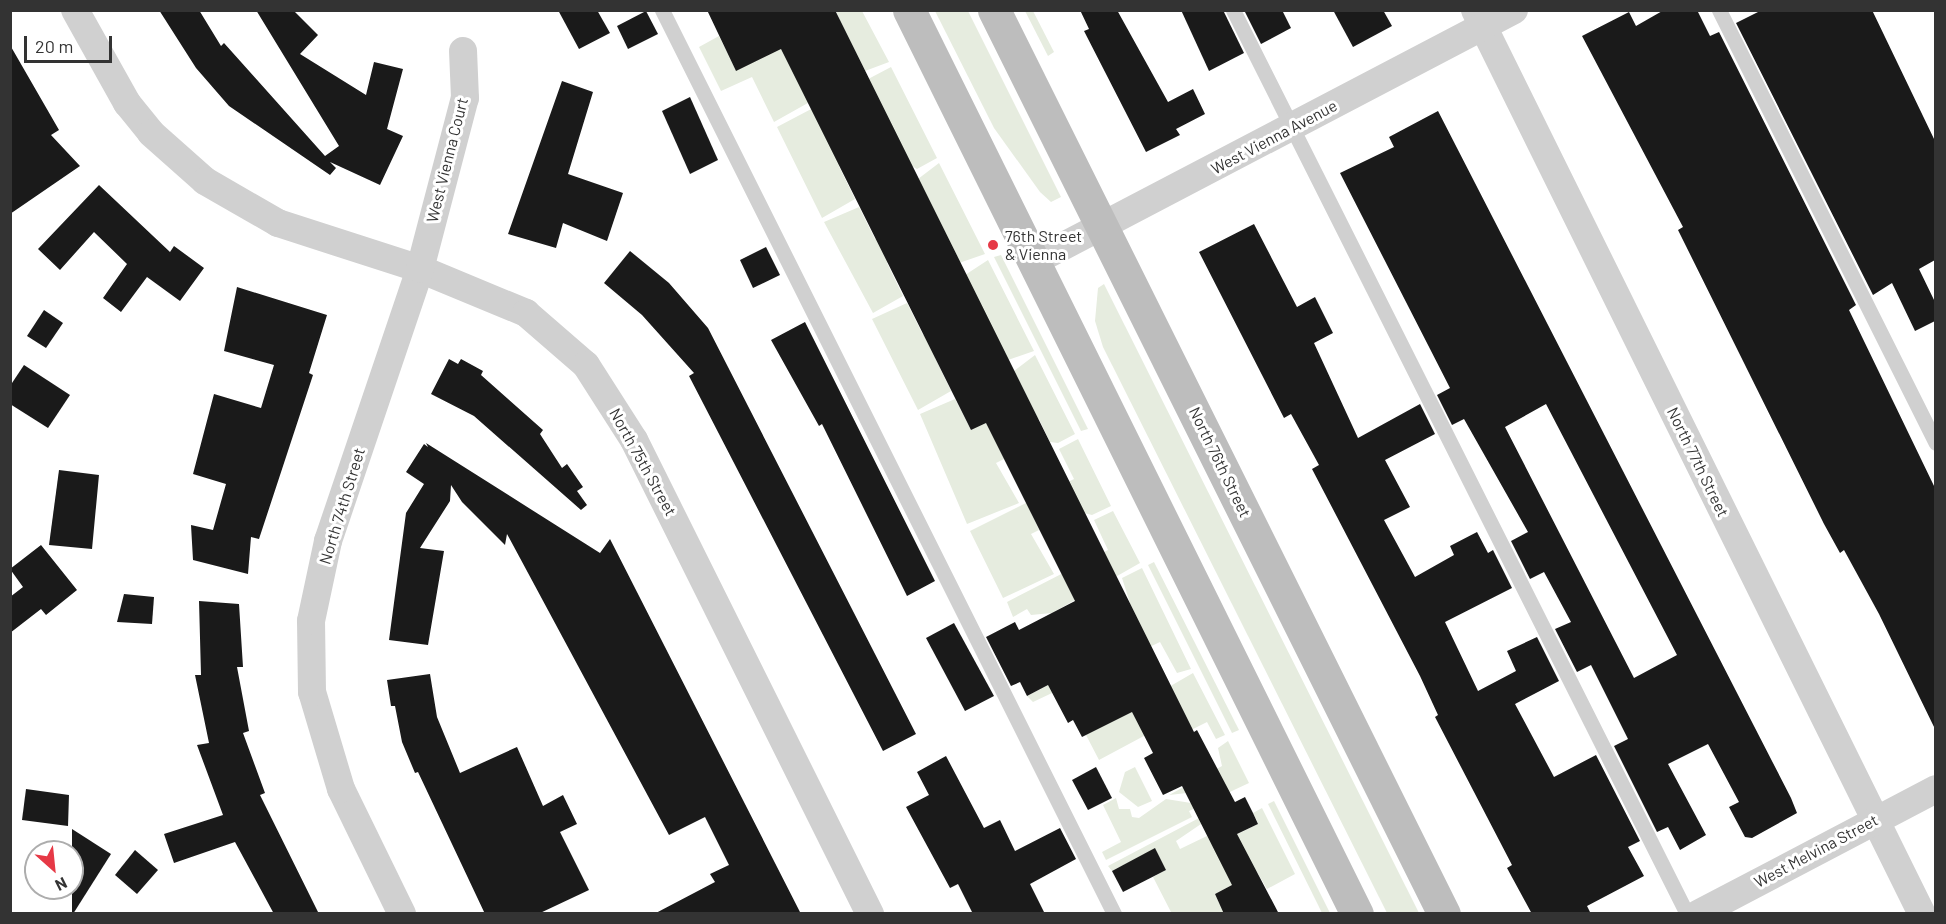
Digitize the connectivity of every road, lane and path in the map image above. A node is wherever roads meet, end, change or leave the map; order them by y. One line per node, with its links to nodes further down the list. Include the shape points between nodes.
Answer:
1 (662, 10): 19 (lane)
2 (909, 10): 12 (main road)
3 (994, 10): 11 (main road, North 76th Street)
4 (1233, 10): 10 (lane)
5 (1514, 10): 8 (street, West Vienna Avenue)
6 (1719, 10): 14 (lane)
7 (81, 12): 13 (street, North 75th Street, via 127,103 151,133 205,181 278,223)
8 (1479, 19): 10 (street, West Vienna Avenue); 16 (street, North 77th Street)
9 (463, 51): 13 (street, West Vienna Court, via 465,98)
10 (1292, 127): 11 (street, West Vienna Avenue); 22 (lane)
11 (1103, 227): 12 (street, West Vienna Avenue); 21 (main road, North 76th Street)
12 (1033, 262): 20 (main road)
13 (420, 269): 17 (street, North 74th Street, via 328,541 311,621 312,692 341,789); 18 (street, North 75th Street, via 526,313 586,365 634,440)
14 (1935, 443)
15 (1935, 789): 16 (street, West Melvina Street)
16 (1875, 820): 23 (street, West Melvina Street); 24 (street, North 77th Street)
17 (402, 914)
18 (870, 914)
19 (1114, 914)
20 (1357, 914)
21 (1444, 914)
22 (1687, 914)
23 (1698, 914)
24 (1922, 914)

